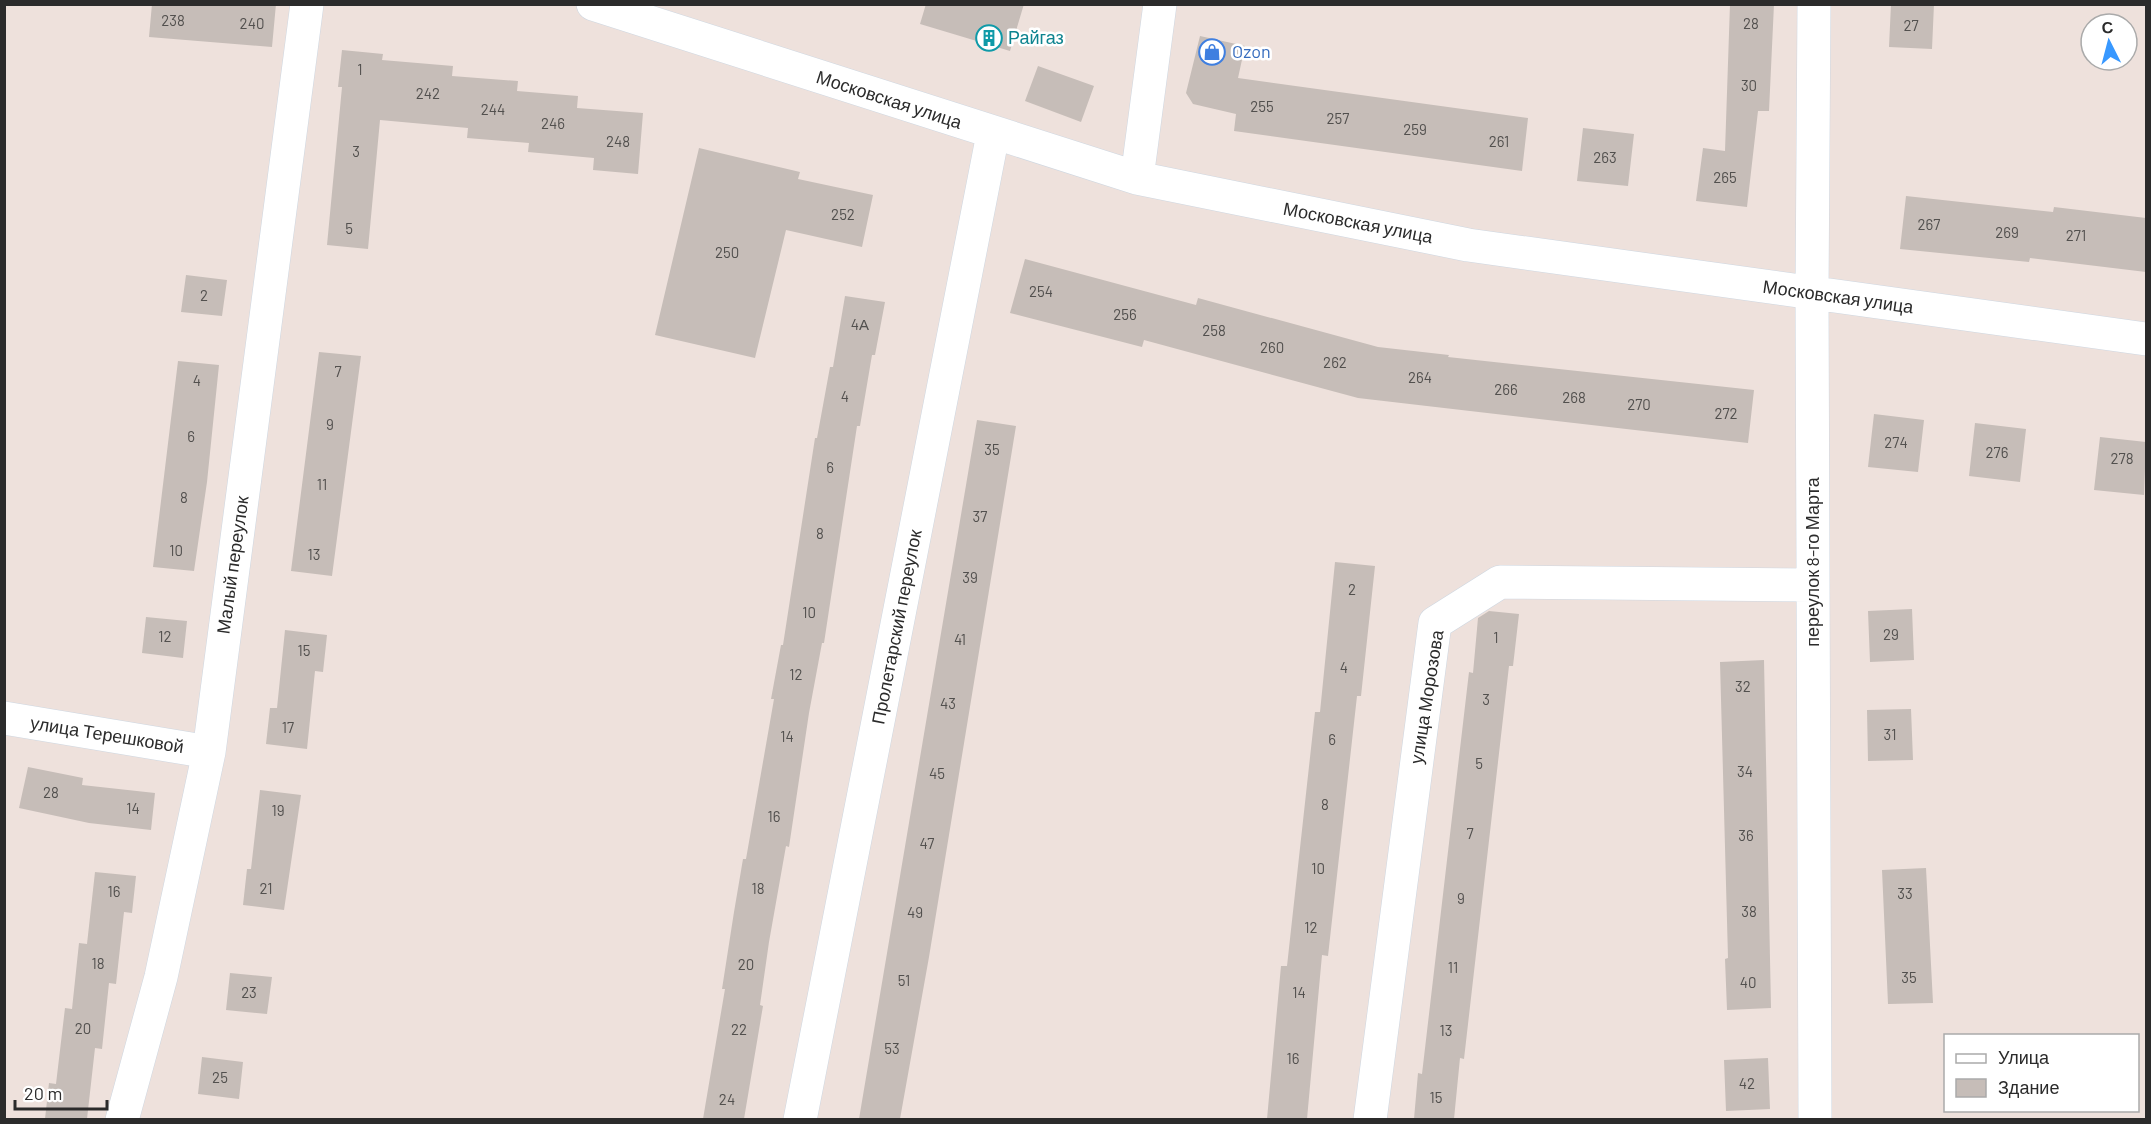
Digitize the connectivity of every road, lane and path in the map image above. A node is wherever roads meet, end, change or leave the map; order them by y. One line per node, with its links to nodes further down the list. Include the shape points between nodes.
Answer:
1 (307, 4): 11 (street, Малый переулок)
2 (593, 4): 5 (street, Московская улица)
3 (1160, 4): 6 (street)
4 (1814, 4): 7 (street, переулок 8-го Марта)
5 (993, 134): 6 (street, Московская улица); 13 (street, Пролетарский переулок)
6 (1137, 178): 7 (street, Московская улица, via 1468,245)
7 (1812, 294): 8 (street, Московская улица); 9 (street, переулок 8-го Марта)
8 (2146, 339)
9 (1813, 585): 14 (street, улица Морозова, via 1500,582 1435,623); 15 (street, переулок 8-го Марта)
10 (4, 718): 11 (street, улица Терешковой)
11 (209, 752): 12 (street, Малый переулок, via 161,977)
12 (122, 1119)
13 (800, 1119)
14 (1370, 1119)
15 (1815, 1119)

